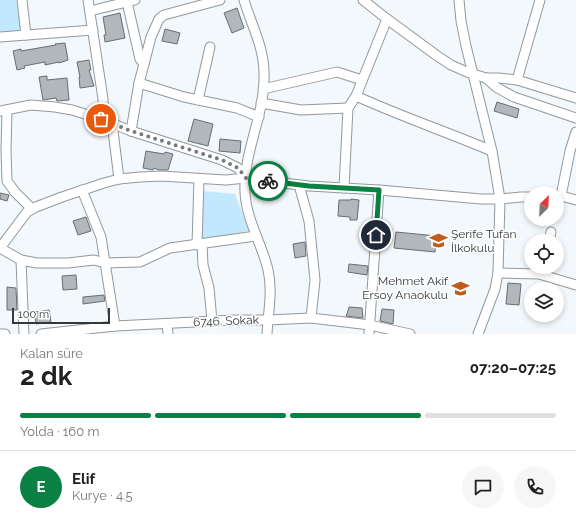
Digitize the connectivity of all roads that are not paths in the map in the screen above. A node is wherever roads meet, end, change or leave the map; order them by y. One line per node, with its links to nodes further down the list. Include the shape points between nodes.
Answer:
1 (22, 0): 13 (street)
2 (88, 0): 10 (street)
3 (220, 0): 9 (street)
4 (244, 0): 22 (street, via 262,53)
5 (363, 0): 11 (street)
6 (459, 0): 17 (street)
7 (540, 0): 20 (street)
8 (131, 1): 10 (street); 16 (street, via 140,59)
9 (184, 4): 16 (street, via 159,19)
10 (90, 10): 12 (street)
11 (387, 19): 17 (street, via 451,65); 19 (street)
12 (93, 30): 13 (street); 31 (street, via 103,99)
13 (26, 35): 14 (street)
14 (0, 37)
15 (210, 47): 25 (street)
16 (144, 64): 21 (street)
17 (473, 74): 18 (street); 35 (street)
18 (486, 78): 20 (street); 30 (street, via 514,97)
19 (362, 80): 22 (street, via 337,72); 23 (street)
20 (517, 80): 24 (street)
21 (139, 83): 25 (street); 33 (street)
22 (263, 89): 26 (street)
23 (356, 96): 27 (street); 35 (street)
24 (576, 98)
25 (198, 100): 29 (street, via 236,108)
26 (261, 103): 27 (street, via 301,110); 29 (street)
27 (348, 108): 41 (street)
28 (4, 110): 31 (street, via 31,105 44,106 72,110); 48 (street, via 6,181)
29 (259, 117): 36 (street, via 248,154)
30 (576, 118)
31 (101, 119): 32 (street)
32 (112, 123): 33 (street); 37 (street)
33 (131, 131): 36 (street, via 222,160 238,168)
34 (576, 132): 40 (street)
35 (492, 151): 46 (street)
36 (246, 178): 38 (street); 39 (street); 49 (street, via 246,204)
37 (119, 179): 38 (street, via 161,176); 42 (street)
38 (199, 179): 50 (street)
39 (299, 185): 41 (street); 58 (street, via 309,221 315,280)
40 (561, 186)
41 (344, 188): 43 (street)
42 (82, 190): 48 (street); 53 (street, via 101,237)
43 (379, 190): 46 (street); 63 (street)
44 (524, 197): 46 (street)
45 (564, 197): 47 (street)
46 (500, 198): 55 (street)
47 (576, 200)
48 (32, 209): 51 (street)
49 (256, 236): 50 (street); 59 (street, via 268,272)
50 (200, 244): 53 (street, via 170,248 140,262); 60 (street, via 209,288)
51 (0, 248): 52 (street)
52 (21, 260): 53 (street, via 68,263 94,260); 66 (street)
53 (105, 263): 62 (street)
54 (524, 272): 55 (street)
55 (498, 274): 71 (street, via 496,289)
56 (548, 274): 57 (street)
57 (576, 285)
58 (311, 318): 59 (street, 6746. Sokak); 63 (street, 6746. Sokak)
59 (268, 320): 60 (street, 6746. Sokak); 69 (street)
60 (212, 321): 61 (street, 6746. Sokak)
61 (167, 324): 62 (street, 6746. Sokak); 68 (street)
62 (115, 326): 67 (street, 6746. Sokak)
63 (369, 329): 70 (street, 6746. Sokak)
64 (0, 334): 65 (street)
65 (5, 334)
66 (24, 334)
67 (41, 334)
68 (168, 334)
69 (267, 334)
70 (410, 334)
71 (478, 334)

